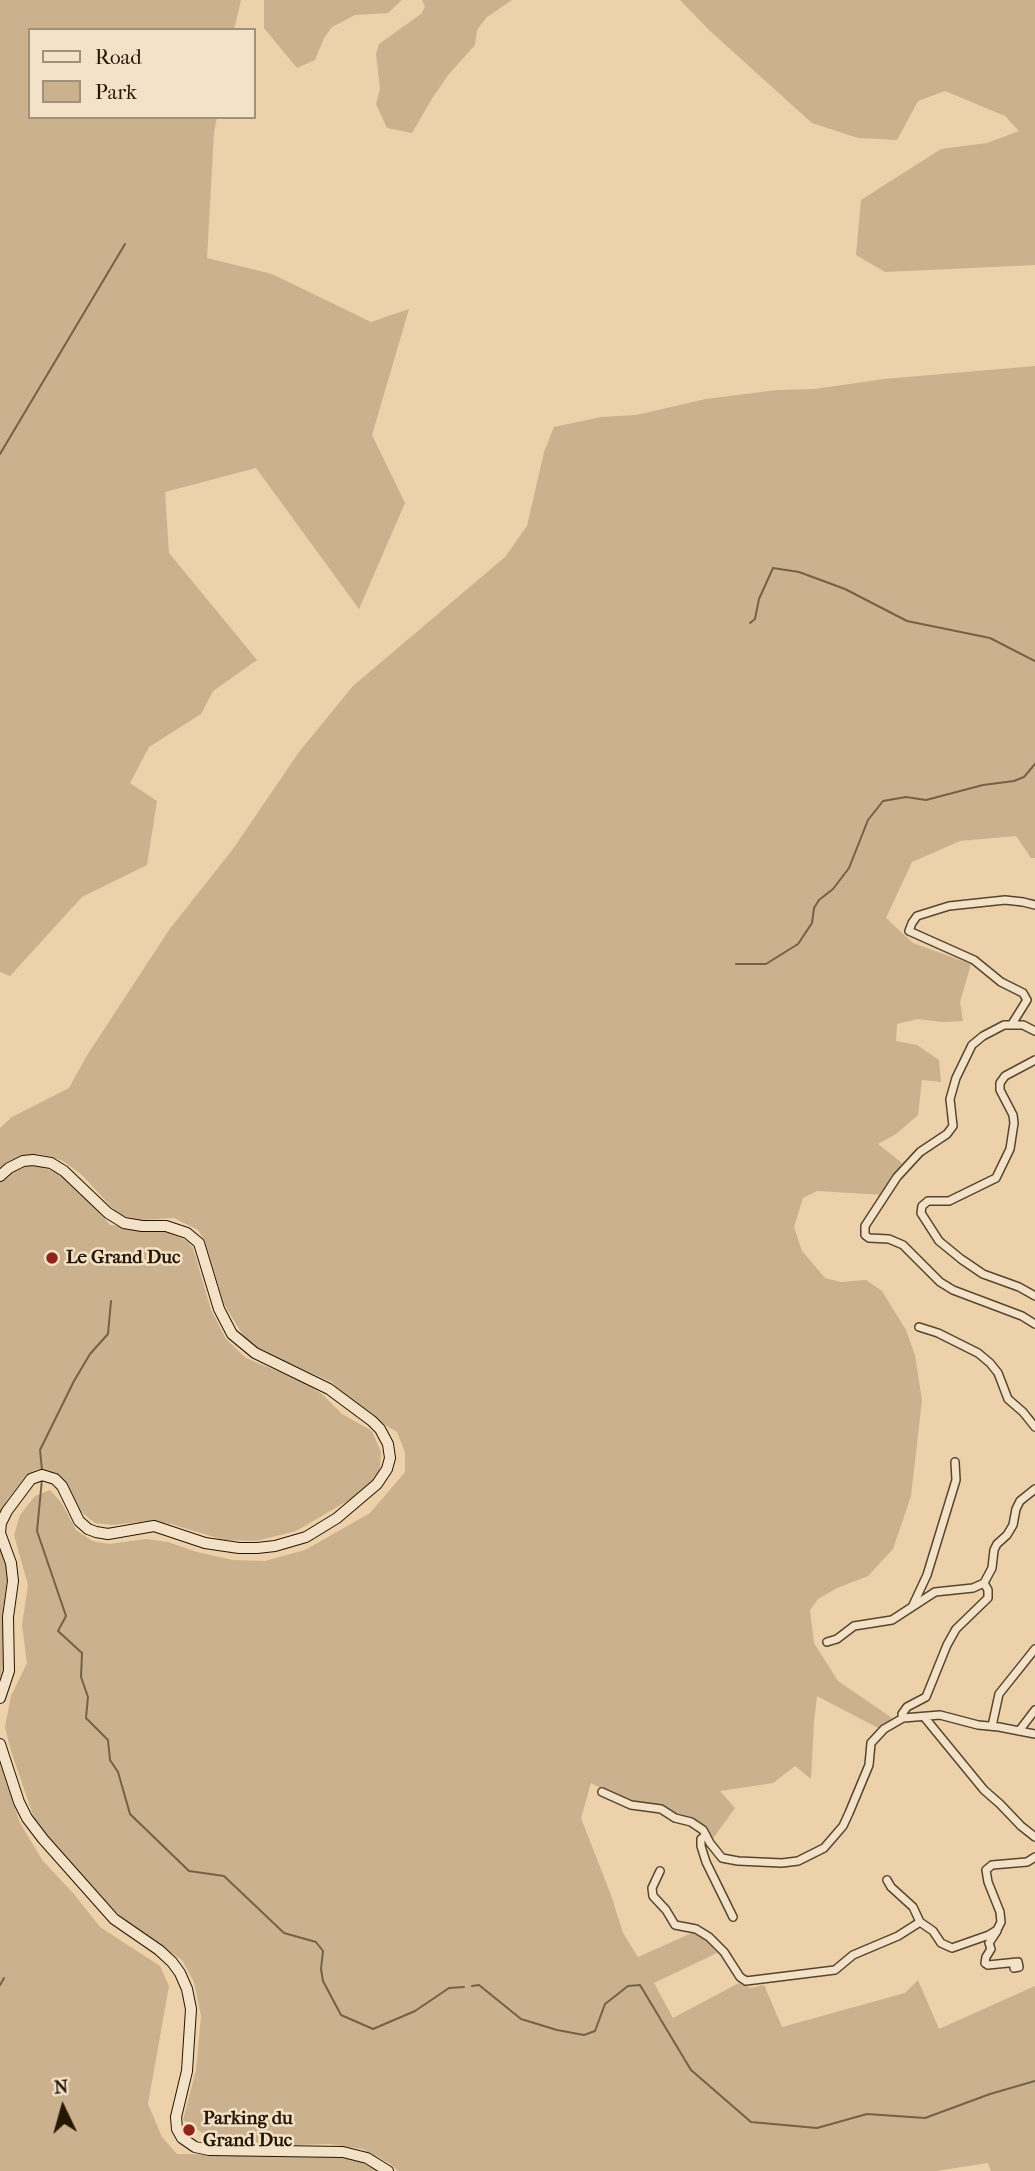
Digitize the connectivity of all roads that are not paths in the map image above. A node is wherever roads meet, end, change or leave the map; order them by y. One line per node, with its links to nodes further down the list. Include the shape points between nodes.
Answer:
1 (1035, 905): 2 (street, via 1005,900 949,906 917,916 909,931 974,960 1023,993 1027,1000)
2 (1012, 1024): 3 (street); 7 (street, via 972,1045 950,1099 953,1126 897,1177 865,1226 864,1235 903,1245 947,1286)
3 (1035, 1031)
4 (1035, 1060): 6 (street, via 1004,1076 1000,1083 1014,1123 1010,1149 996,1178 949,1201 928,1201 921,1213 939,1241 961,1259 983,1274)
5 (0, 1176): 16 (street, via 23,1161 51,1163 124,1223 173,1227 187,1233 199,1243 219,1309 232,1334 255,1353 329,1389 372,1421 388,1444 390,1458 377,1484 337,1518 306,1537 257,1548 205,1543 154,1527 96,1532 79,1521 55,1479 42,1475 31,1479 1,1522 13,1581 9,1671)
6 (1035, 1296)
7 (1035, 1324)
8 (919, 1326): 9 (street, via 990,1363 1009,1399)
9 (1035, 1427)
10 (955, 1462): 13 (street, via 956,1480)
11 (1035, 1489): 12 (street, via 1020,1501 1013,1525 994,1550)
12 (984, 1583): 13 (street, via 935,1592); 18 (street, via 988,1598 956,1629 926,1697 907,1707)
13 (913, 1606): 14 (street, via 891,1620 853,1626)
14 (827, 1642)
15 (1035, 1649): 20 (street, via 999,1694)
16 (0, 1698)
17 (1035, 1710): 21 (street)
18 (903, 1718): 19 (street); 25 (street, via 871,1743 869,1765 849,1813 824,1848 798,1861 738,1861 722,1858)
19 (925, 1718): 20 (street, via 940,1715); 26 (street, via 984,1790)
20 (992, 1726): 21 (street)
21 (1019, 1731): 22 (street)
22 (1035, 1734)
23 (0, 1744): 35 (street, via 19,1802 43,1839 114,1919 159,1950 180,1973 191,2010 187,2071 176,2117 182,2138 209,2150 343,2151)
24 (602, 1792): 25 (street, via 691,1822)
25 (706, 1835): 31 (street, via 701,1839 703,1854)
26 (1035, 1837)
27 (1035, 1857): 28 (street)
28 (1031, 1864): 33 (street, via 992,1865 986,1870 1000,1912)
29 (660, 1871): 32 (street, via 653,1896 675,1925 709,1937 746,1981 835,1970 853,1955)
30 (887, 1880): 32 (street, via 913,1907)
31 (733, 1917)
32 (920, 1922): 33 (street, via 952,1948)
33 (998, 1930): 34 (street, via 985,1963 1018,1962 1019,1967)
34 (1014, 1968)
35 (388, 2171)

